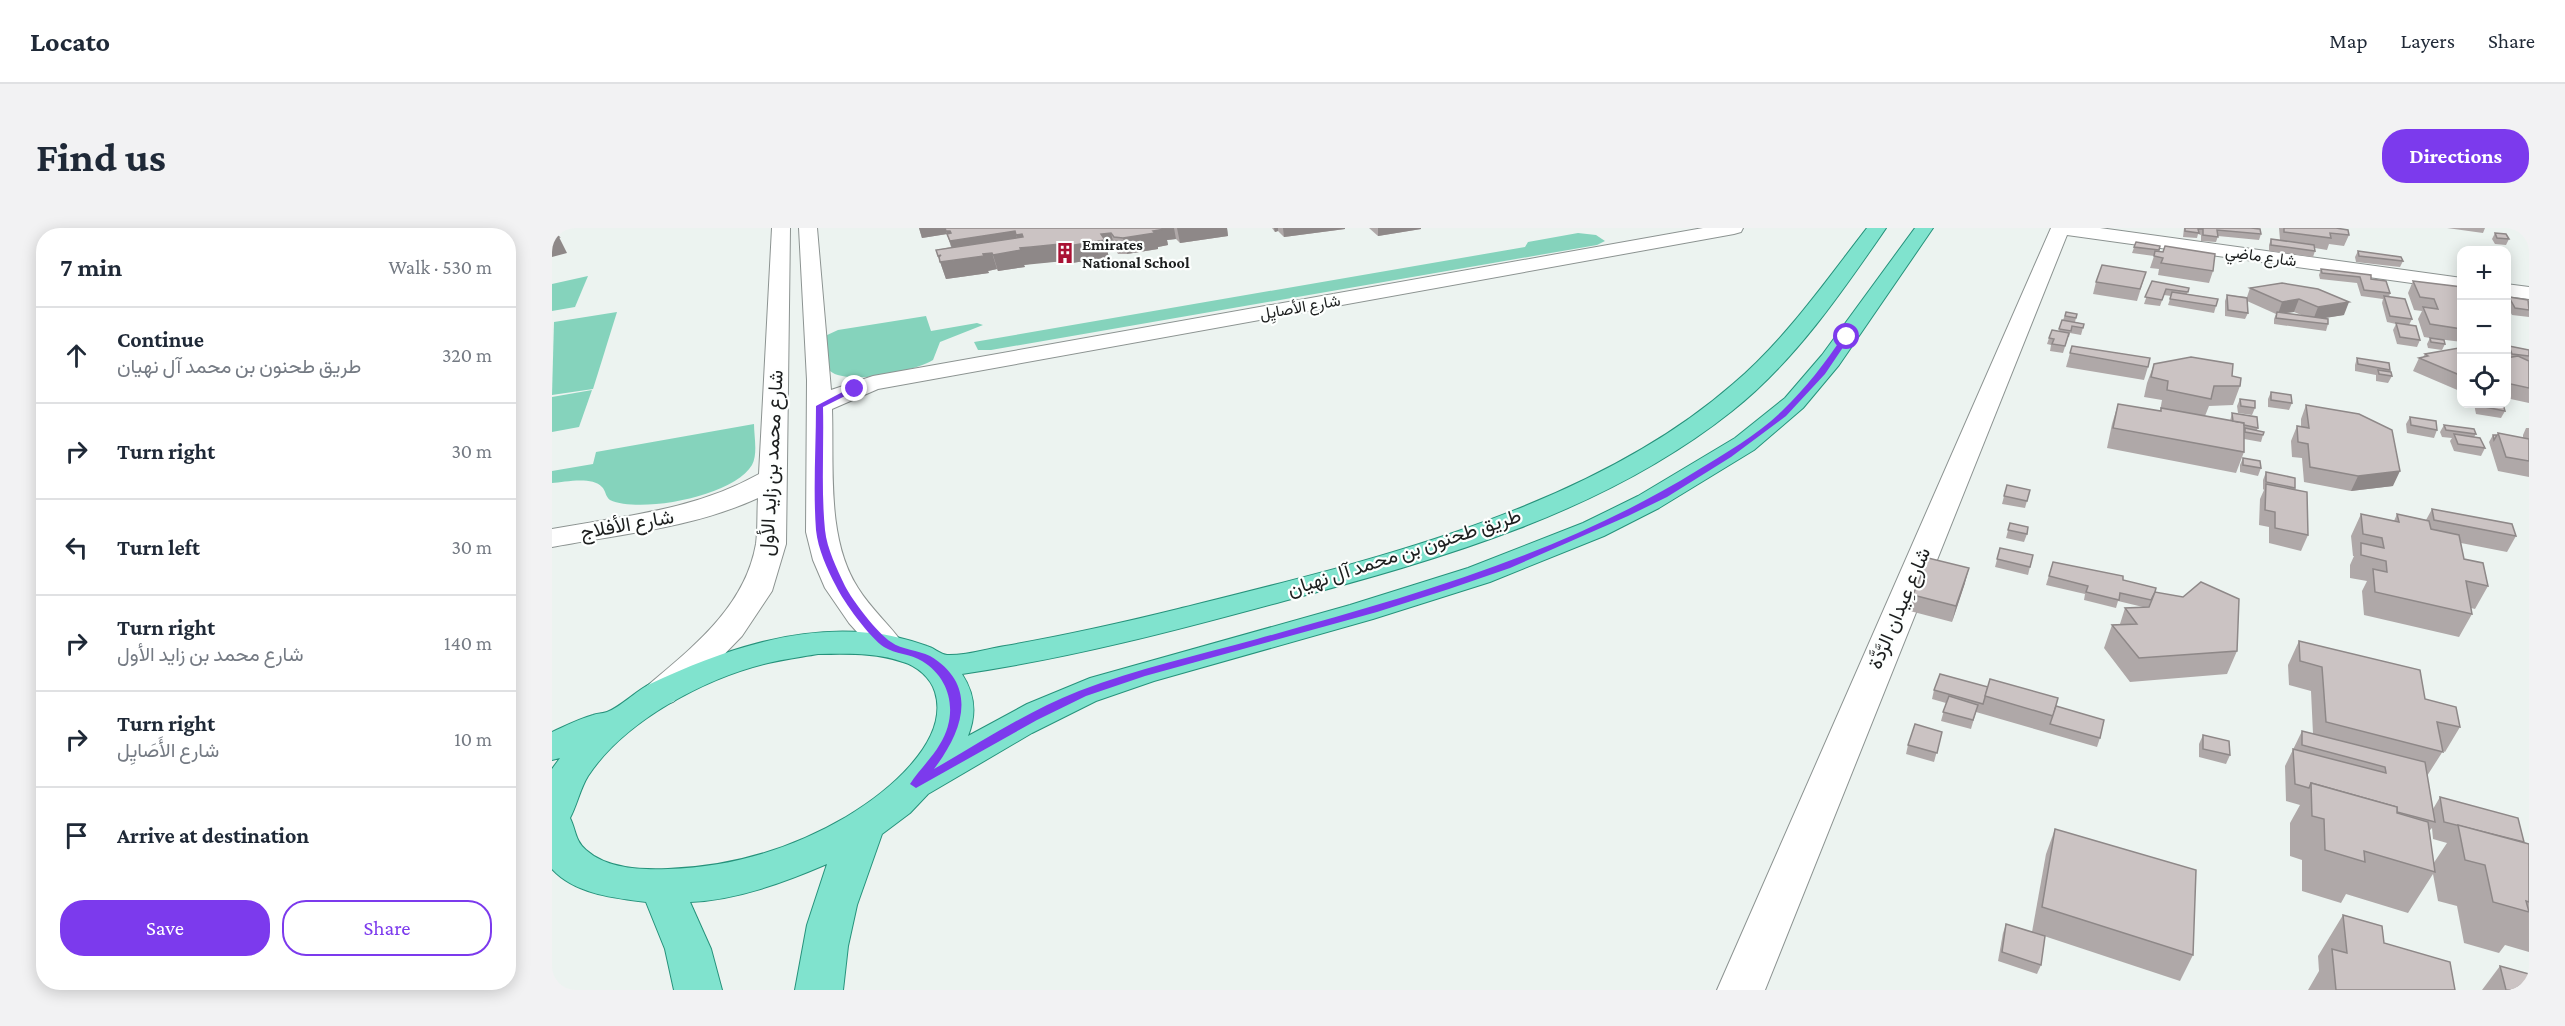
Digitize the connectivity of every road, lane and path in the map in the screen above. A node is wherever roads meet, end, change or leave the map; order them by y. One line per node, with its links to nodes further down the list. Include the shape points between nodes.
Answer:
1 (781, 228): 12 (street, شارع محمد بن زايد الأول)
2 (808, 228): 11 (street)
3 (1734, 228): 7 (street, شارع الأصايِل)
4 (1877, 228): 17 (main road, طريق طحنون بن محمد آل نهيان, via 1785,345 1748,385 1700,423 1611,476 1499,524 1369,568 1114,636)
5 (1924, 228): 20 (main road, via 1822,373 1783,414 1664,495 1579,535 1455,584 1082,694)
6 (2060, 228): 8 (street, شارع ماضِي); 28 (street, شارع عِيدان الرَّدَّة)
7 (1708, 230): 11 (street, شارع الأصايِل)
8 (2457, 283)
9 (2511, 291): 10 (street)
10 (2529, 293)
11 (819, 393): 16 (street, via 821,532 842,588)
12 (772, 478): 13 (street, شارع الأفلاج); 14 (street, شارع محمد بن زايد الأول)
13 (703, 511): 14 (street, شارع الأفلاج, via 740,509); 15 (street, شارع الأفلاج)
14 (770, 513): 18 (street, شارع محمد بن زايد الأول, via 771,544 766,570 754,596 701,659)
15 (552, 538)
16 (887, 645): 17 (main road, via 924,657); 18 (main road, via 837,642 780,649 719,666)
17 (938, 667): 20 (main road, via 955,693 954,726 946,745)
18 (647, 702): 19 (main road); 21 (main road, via 585,752 560,788)
19 (552, 747)
20 (916, 784): 23 (main road)
21 (552, 814)
22 (552, 823): 24 (main road)
23 (865, 824): 25 (main road, via 766,870 711,882); 27 (main road, via 833,906)
24 (566, 868): 25 (main road, via 629,885)
25 (660, 887): 26 (main road, via 680,925)
26 (698, 990)
27 (819, 990)
28 (1741, 990)

